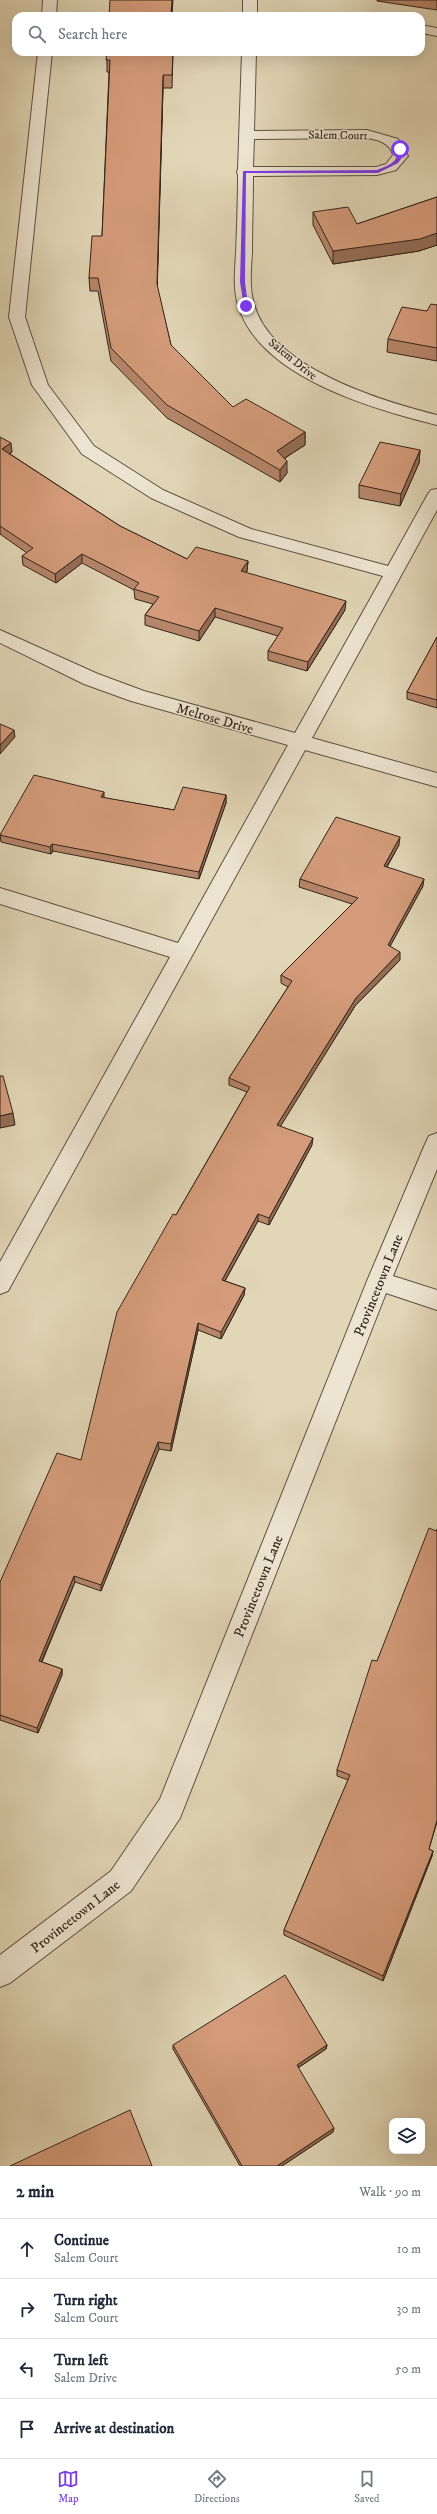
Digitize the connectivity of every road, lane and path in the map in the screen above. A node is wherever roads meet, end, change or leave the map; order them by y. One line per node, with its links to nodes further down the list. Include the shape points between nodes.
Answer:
1 (50, 0): 3 (street)
2 (250, 0): 4 (street)
3 (49, 12)
4 (250, 12)
5 (425, 30): 6 (street)
6 (437, 32)
7 (45, 56): 13 (street, via 17,317 40,385 88,450 157,494 245,533)
8 (249, 56): 9 (street, Salem Drive)
9 (247, 134): 10 (street, Salem Drive); 10 (street, Salem Court, via 381,136 395,143 400,149 400,156 391,167 378,171)
10 (244, 172): 11 (street, Salem Drive, via 243,282 246,306 266,337 317,380 368,402)
11 (437, 420)
12 (437, 494): 13 (street)
13 (393, 572): 15 (street)
14 (0, 636): 15 (street, Melrose Drive, via 98,682 138,696)
15 (300, 742): 16 (street, Melrose Drive); 18 (street)
16 (437, 780)
17 (0, 896): 18 (street)
18 (183, 953): 21 (street)
19 (437, 1142): 20 (street, Provincetown Lane)
20 (378, 1281): 22 (street); 23 (street, Provincetown Lane, via 170,1808 121,1881)
21 (0, 1284)
22 (437, 1300)
23 (0, 1973)

